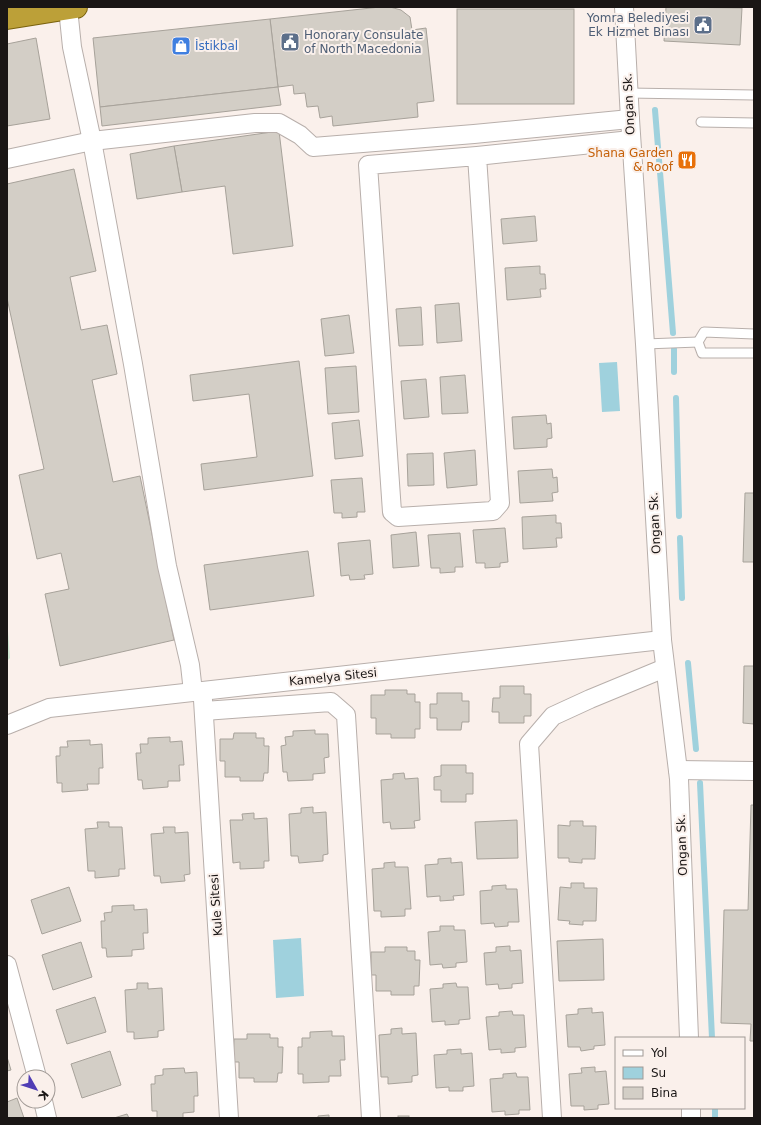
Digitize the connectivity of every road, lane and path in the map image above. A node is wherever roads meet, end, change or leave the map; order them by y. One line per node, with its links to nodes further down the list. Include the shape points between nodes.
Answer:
1 (624, 7): 4 (street, Ongan Sk.)
2 (72, 8): 3 (highway); 10 (street, Kule Sitesi, via 72,47)
3 (7, 18)
4 (628, 93): 5 (lane); 6 (street, Ongan Sk.)
5 (754, 95)
6 (630, 119): 9 (street, Ongan Sk.); 10 (street, via 313,146 300,135 279,124 255,123)
7 (702, 122): 8 (lane)
8 (754, 123)
9 (631, 140): 11 (street); 15 (street, Ongan Sk.)
10 (92, 141): 12 (street); 19 (street, Kule Sitesi, via 167,566)
11 (477, 156): 11 (street, via 368,165 392,512 398,517 493,511 500,503)
12 (7, 159)
13 (754, 334): 14 (lane, via 704,332)
14 (698, 342): 15 (lane); 16 (lane, via 702,353)
15 (645, 344): 17 (street, Ongan Sk.)
16 (754, 353)
17 (662, 640): 18 (street, Ongan Sk.); 19 (street, Kamelya Sitesi)
18 (665, 668): 22 (street, Ongan Sk.); 29 (street, via 553,716 530,744)
19 (198, 692): 20 (street, Kule Sitesi); 21 (street, Kamelya Sitesi, via 49,708)
20 (204, 711): 27 (street, Kule Sitesi); 28 (street, via 331,702 346,715)
21 (7, 725)
22 (678, 770): 23 (street); 25 (street, Ongan Sk.)
23 (754, 771)
24 (7, 965): 26 (street)
25 (688, 1037)
26 (35, 1069)
27 (229, 1118)
28 (370, 1118)
29 (552, 1118)

